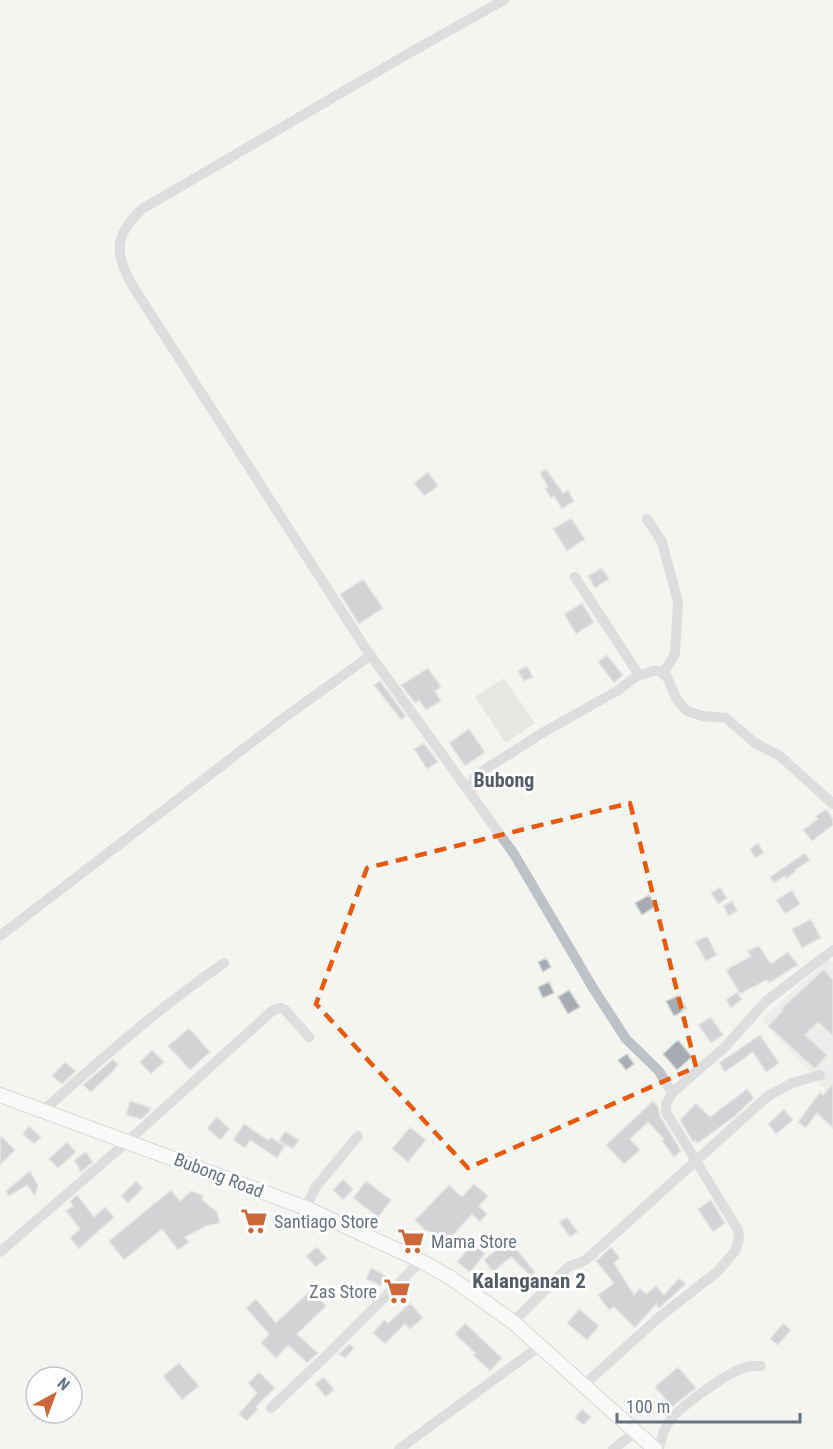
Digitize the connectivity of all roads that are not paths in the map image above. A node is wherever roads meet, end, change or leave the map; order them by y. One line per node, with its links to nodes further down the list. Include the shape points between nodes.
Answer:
1 (504, 0): 4 (street, via 142,209 120,238 120,256 132,285)
2 (647, 519): 5 (street, via 662,542 678,602 675,654)
3 (575, 577): 6 (street)
4 (371, 655): 7 (street); 9 (street)
5 (663, 674): 6 (street, via 653,671); 8 (street, via 676,700 687,711 726,717 754,743 780,756)
6 (639, 675): 7 (street, via 484,770 474,778)
7 (471, 792): 14 (street, via 535,887 626,1039 659,1071)
8 (833, 804)
9 (0, 936)
10 (833, 950): 14 (street, via 765,1002 725,1047)
11 (224, 963): 16 (street, via 101,1059)
12 (309, 1037): 18 (street, via 285,1010 277,1008)
13 (820, 1075): 19 (street, via 792,1083 768,1096)
14 (672, 1093): 19 (street, via 666,1112)
15 (0, 1095): 16 (main road, Bubong Road)
16 (44, 1110): 18 (main road, Bubong Road)
17 (358, 1136): 20 (street, via 315,1188)
18 (128, 1141): 20 (main road, Bubong Road); 21 (street)
19 (695, 1161): 23 (street, via 586,1260 566,1269); 26 (street, via 738,1230 735,1251 718,1271)
20 (306, 1208): 22 (main road, Bubong Road)
21 (0, 1252)
22 (421, 1261): 23 (main road, Bubong Road); 27 (street)
23 (513, 1322): 24 (main road, Bubong Road)
24 (540, 1346): 26 (main road, Bubong Road); 29 (street)
25 (761, 1366): 31 (street, via 739,1369 701,1394 664,1430)
26 (584, 1385): 28 (main road, Bubong Road)
27 (271, 1408)
28 (636, 1432): 30 (street); 31 (main road, Bubong Road)
29 (399, 1449)
30 (613, 1449)
31 (656, 1449)

